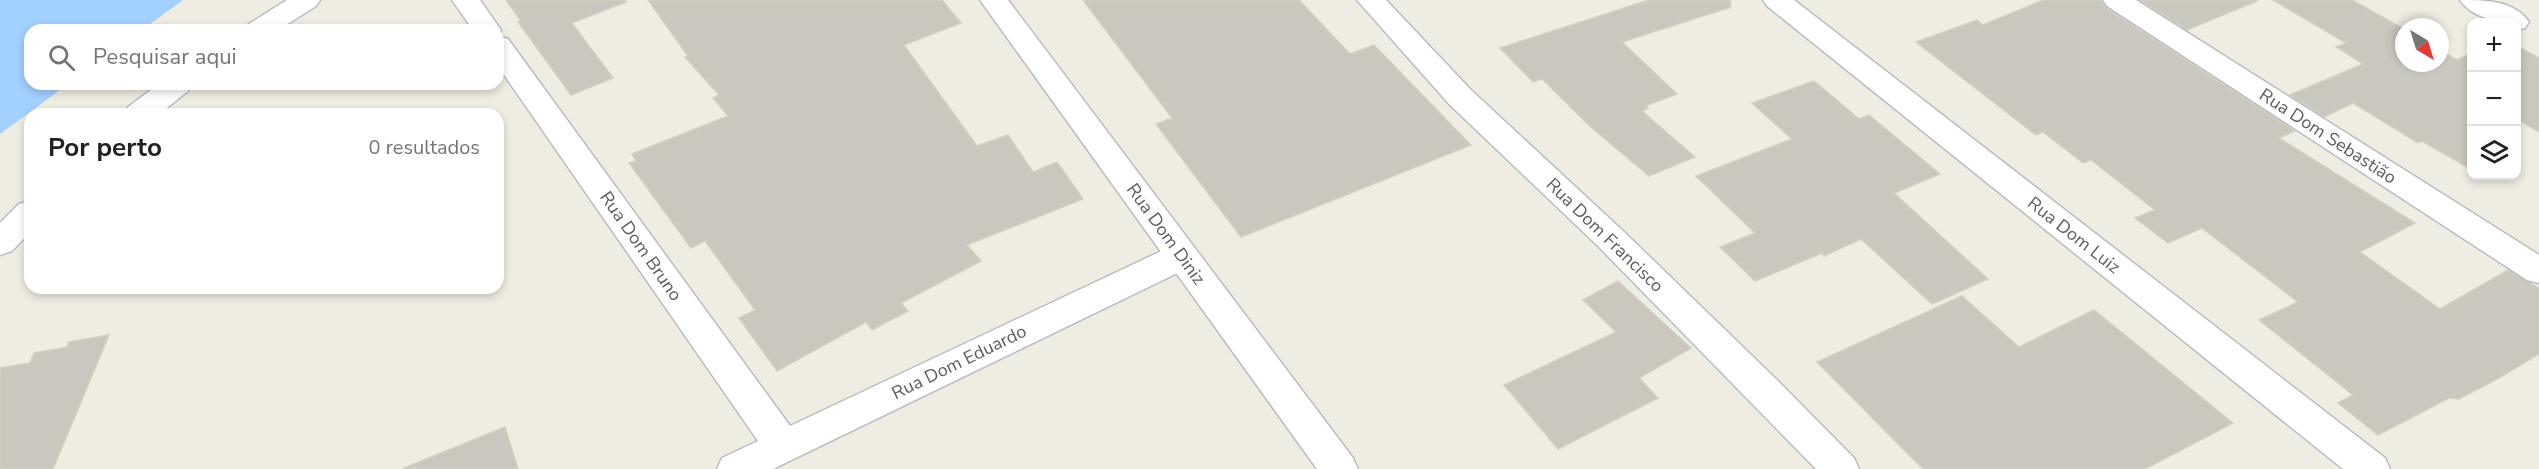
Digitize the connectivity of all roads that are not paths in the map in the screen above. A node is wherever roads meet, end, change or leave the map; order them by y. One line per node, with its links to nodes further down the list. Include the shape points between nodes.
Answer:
1 (306, 0): 9 (street)
2 (466, 0): 10 (street)
3 (994, 0): 18 (street, Rua Dom Diniz)
4 (1371, 0): 23 (street, Rua Dom Francisco, via 1460,97 1610,238)
5 (1777, 0): 24 (street, Rua Dom Luiz)
6 (2117, 0): 19 (street, Rua Dom Sebastião)
7 (2474, 0): 8 (street)
8 (2507, 18)
9 (268, 24)
10 (483, 24)
11 (2521, 26): 12 (street)
12 (2539, 35)
13 (504, 53): 20 (street, Rua Dom Bruno)
14 (170, 90): 15 (street)
15 (147, 108)
16 (24, 218): 17 (street)
17 (0, 243)
18 (1182, 256): 20 (street, Rua Dom Eduardo); 22 (street, Rua Dom Diniz)
19 (2539, 271)
20 (783, 446): 21 (street, Rua Dom Eduardo)
21 (736, 469)
22 (1339, 469)
23 (1840, 469)
24 (2372, 469)

